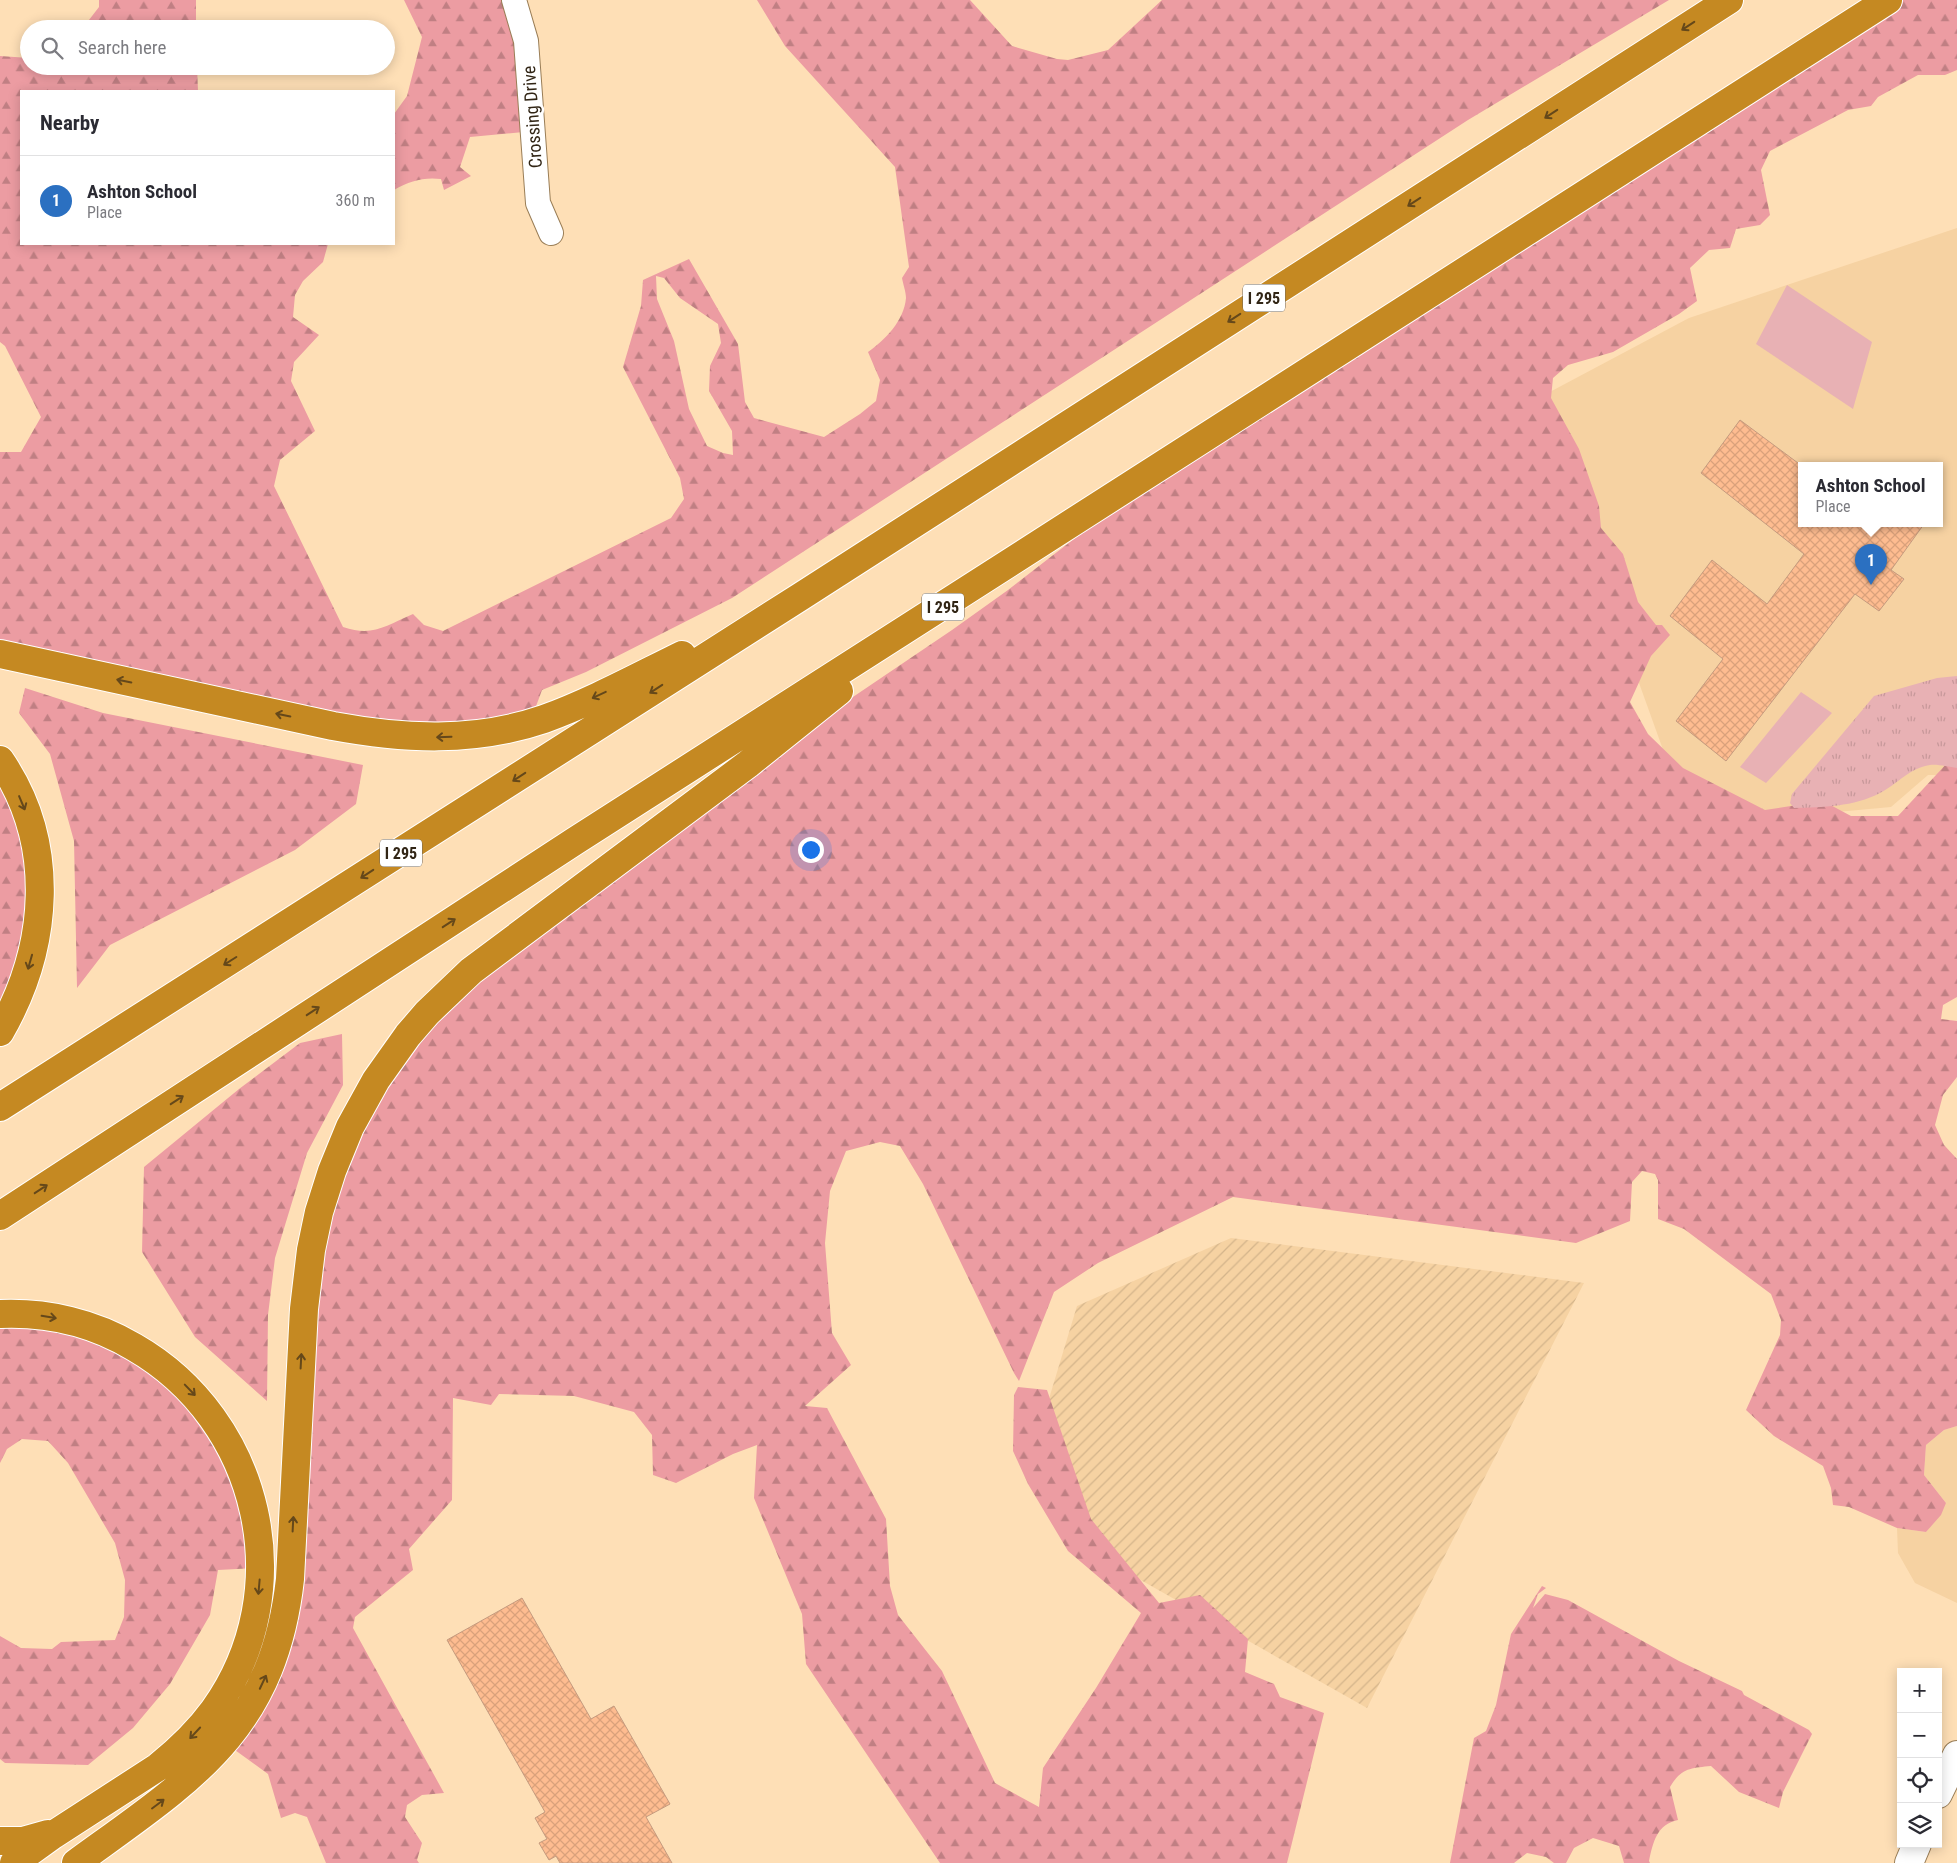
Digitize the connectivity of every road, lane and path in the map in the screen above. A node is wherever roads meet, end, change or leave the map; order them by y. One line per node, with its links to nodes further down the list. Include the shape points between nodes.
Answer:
1 (514, 0): 4 (street, Crossing Drive, via 526,40 538,203)
2 (1729, 0): 5 (highway, I 295, one-way to 5)
3 (1888, 0): 6 (highway, I 295)
4 (551, 233)
5 (800, 597): 7 (highway, one-way to 7, via 570,708 514,727 459,736 411,737 359,731); 10 (highway, I 295, one-way to 10)
6 (946, 605): 11 (highway, I 295, one-way to 6, via 494,893); 15 (highway, one-way to 6, via 192,1777 223,1744 252,1704 274,1656 290,1579 304,1317 314,1231 332,1171 350,1127 392,1056 427,1013 472,971 748,764)
7 (0, 654)
8 (0, 760): 9 (highway, one-way to 9, via 16,788 34,837 40,890 31,962 18,999)
9 (0, 1032)
10 (0, 1107)
11 (0, 1216)
12 (0, 1314): 16 (highway, one-way to 16, via 30,1314 87,1326 139,1350 179,1378 211,1414 233,1450 251,1498 258,1533 260,1576 254,1623 237,1670 214,1710 173,1755)
13 (1957, 1755): 14 (street)
14 (1942, 1786)
15 (134, 1821): 20 (highway); 21 (highway)
16 (69, 1824): 17 (highway, via 34,1838); 19 (highway)
17 (0, 1841)
18 (1915, 1848): 22 (street)
19 (14, 1863)
20 (76, 1863)
21 (92, 1863)
22 (1909, 1863)

